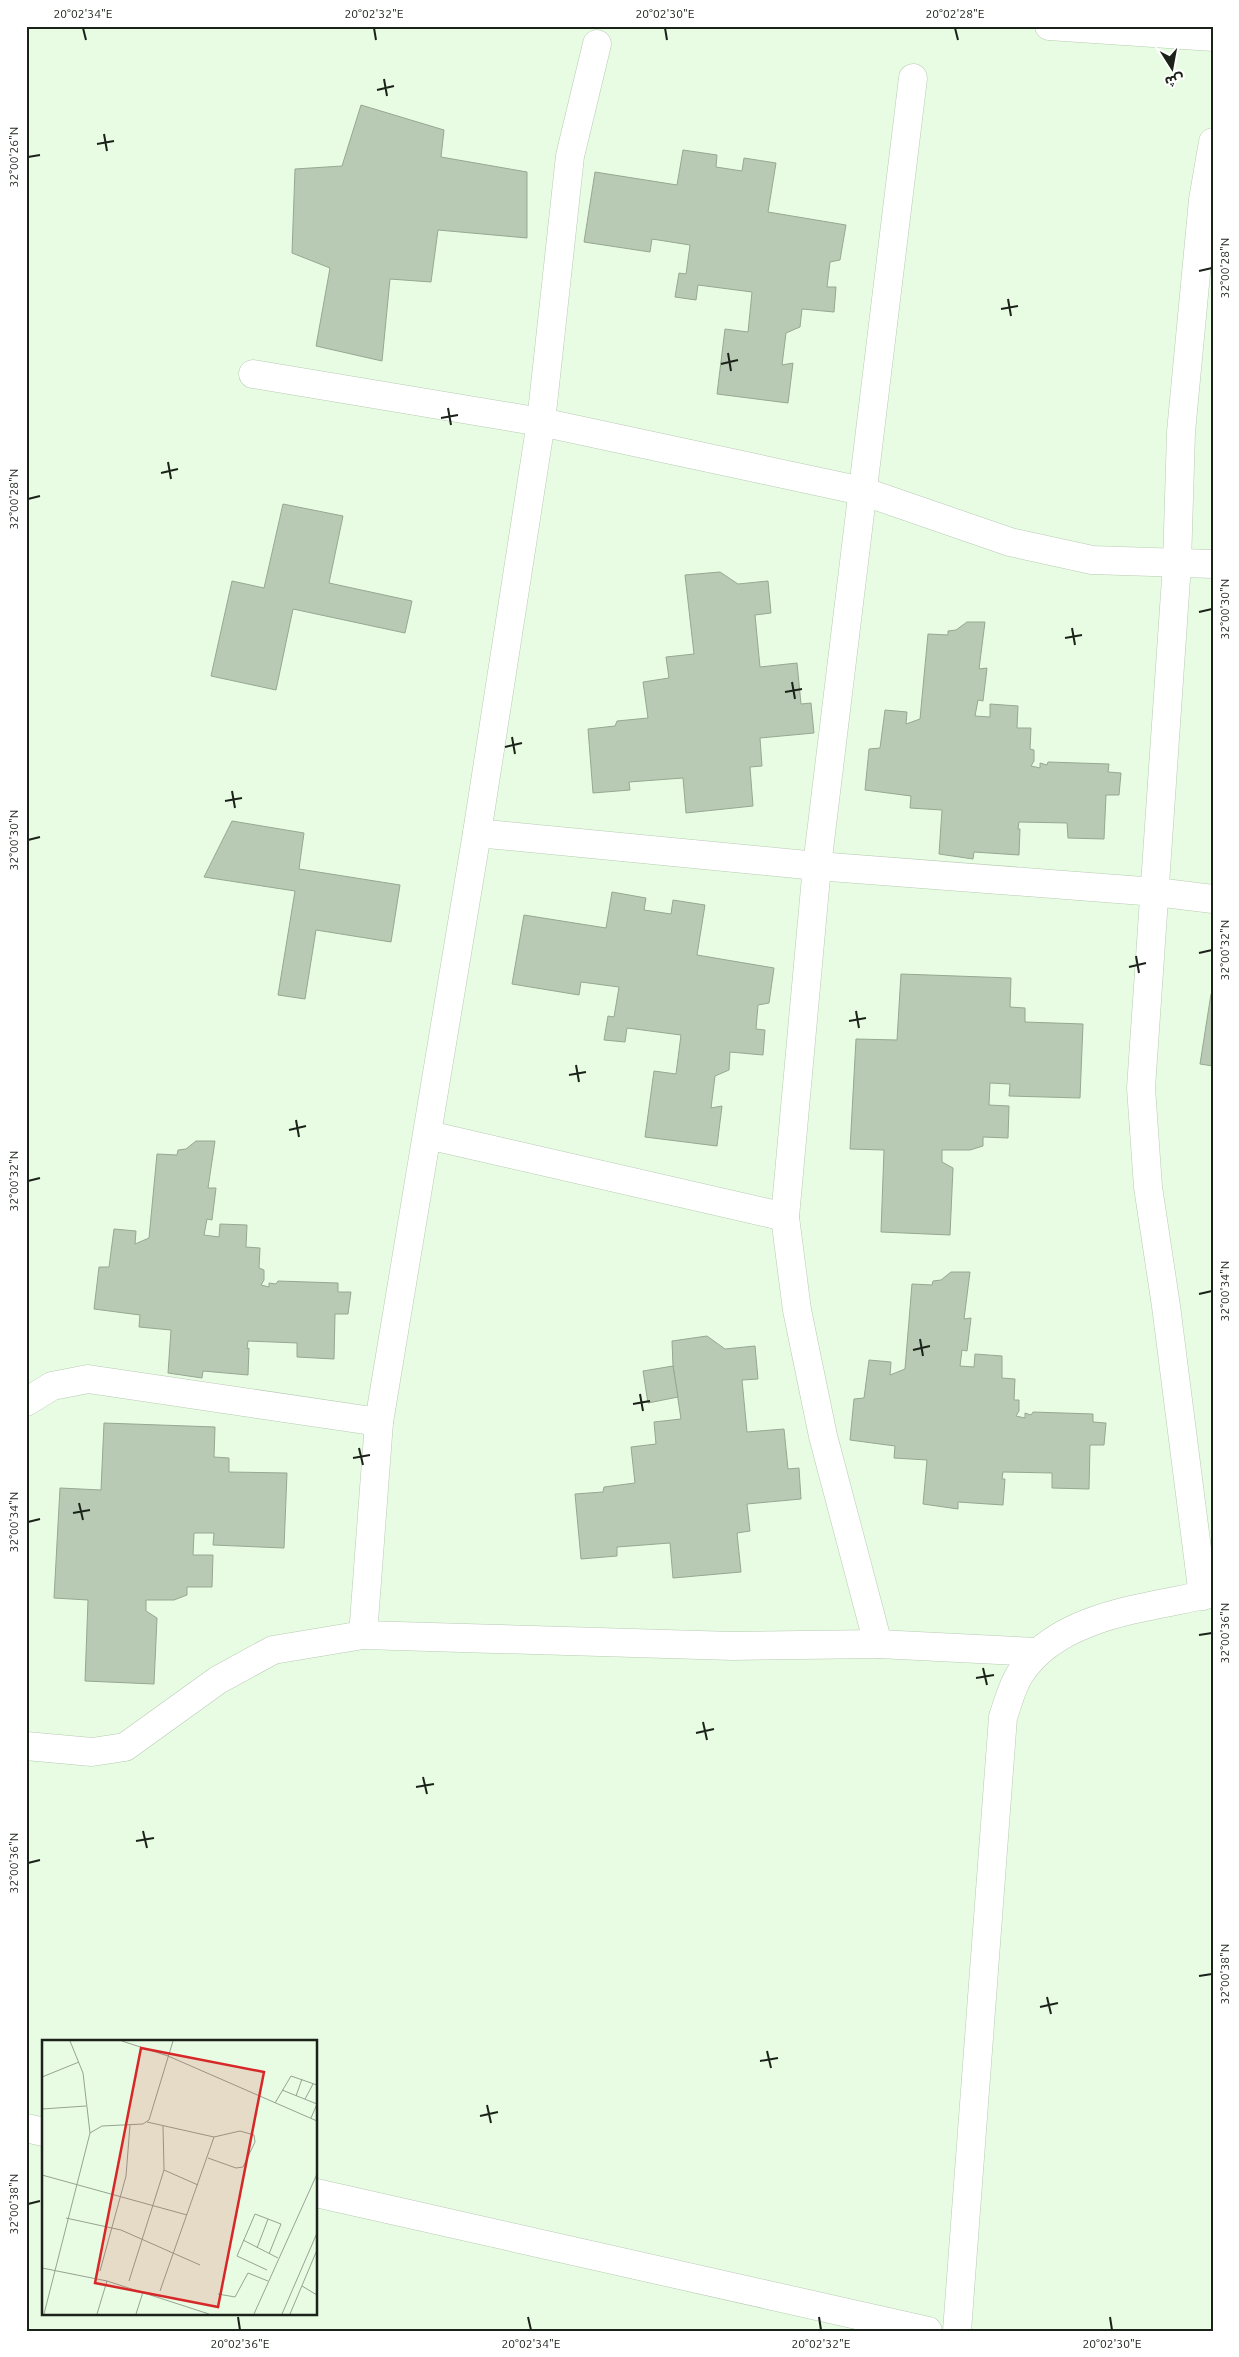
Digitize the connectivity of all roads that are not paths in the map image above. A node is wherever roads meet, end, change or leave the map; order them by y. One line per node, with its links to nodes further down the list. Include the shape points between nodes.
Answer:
1 (1049, 26): 2 (street)
2 (1128, 30): 3 (street)
3 (1213, 37)
4 (597, 44): 8 (street, via 570,156)
5 (913, 78): 9 (street)
6 (1213, 142): 10 (street, via 1203,200 1181,432)
7 (253, 374): 8 (street)
8 (541, 422): 9 (street); 12 (street)
9 (862, 491): 10 (street, via 1010,542 1092,560); 13 (street)
10 (1177, 564): 11 (street); 14 (street)
11 (1213, 564)
12 (477, 833): 13 (street); 16 (street)
13 (817, 866): 14 (street); 17 (street)
14 (1156, 892): 15 (street); 20 (street, via 1141,1088 1148,1188)
15 (1213, 899)
16 (428, 1135): 17 (street); 19 (street)
17 (785, 1217): 22 (street, via 797,1310 823,1436)
18 (26, 1402): 19 (street, via 52,1386 88,1379)
19 (379, 1422): 21 (street)
20 (1208, 1594): 23 (street, via 1076,1627)
21 (363, 1635): 22 (street, via 732,1646); 24 (street, via 273,1650 218,1680 124,1747 92,1752)
22 (878, 1644): 23 (street)
23 (1036, 1652): 29 (street, via 1019,1675 1003,1717)
24 (26, 1746)
25 (26, 2128): 26 (street)
26 (42, 2132)
27 (318, 2193): 28 (street)
28 (928, 2331)
29 (957, 2331)

